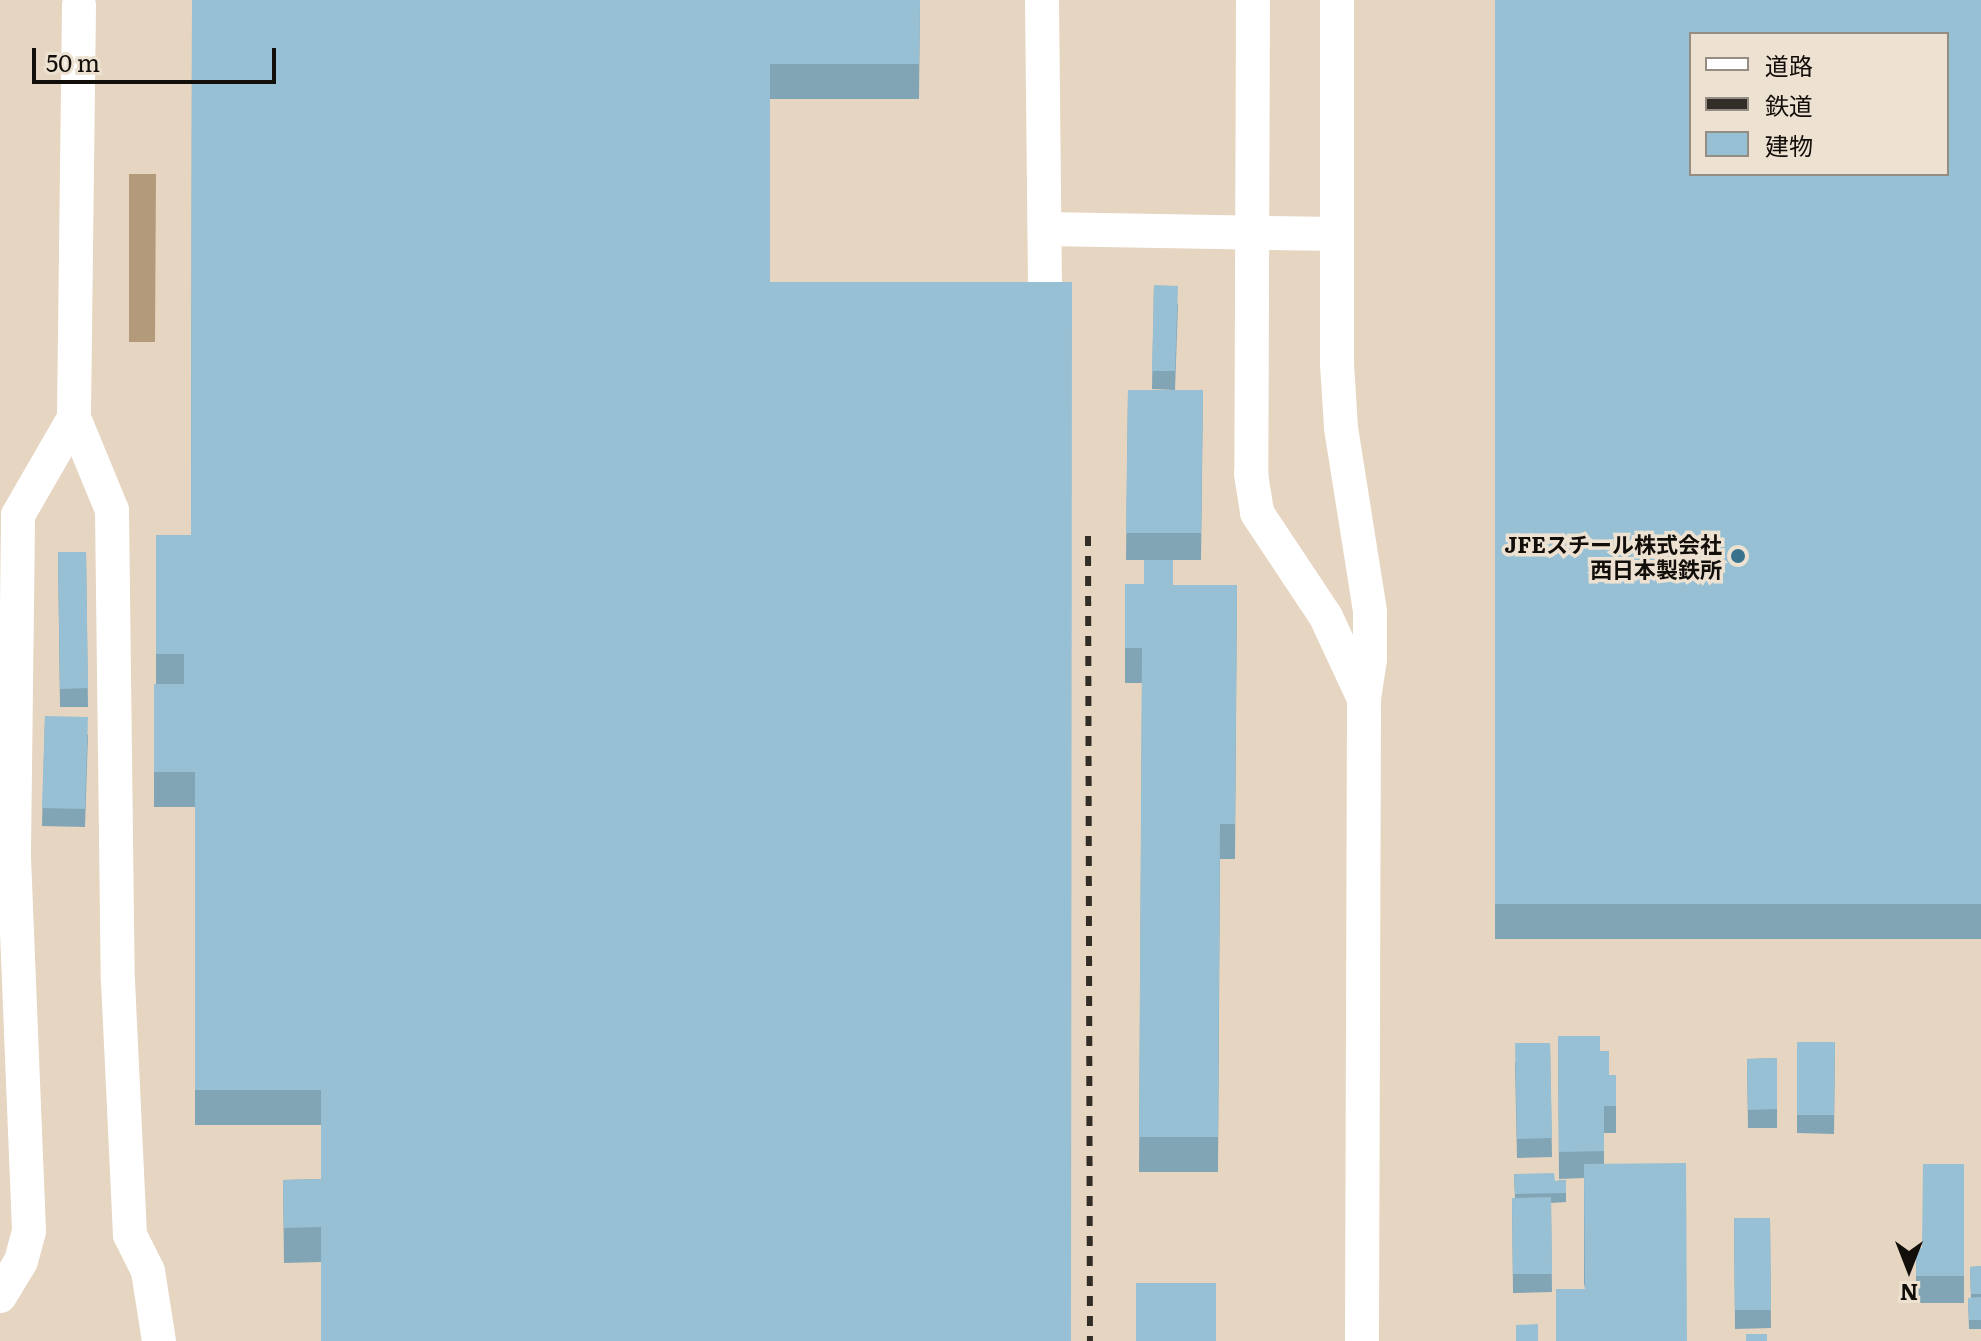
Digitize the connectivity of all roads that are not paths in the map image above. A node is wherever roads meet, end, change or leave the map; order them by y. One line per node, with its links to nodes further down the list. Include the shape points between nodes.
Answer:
1 (1042, 0): 5 (lane)
2 (1253, 0): 6 (lane)
3 (1337, 0): 7 (lane)
4 (79, 5): 9 (lane)
5 (1045, 229): 6 (lane); 8 (lane)
6 (1251, 232): 7 (lane); 10 (lane, via 1251,474 1257,513 1326,617)
7 (1337, 234): 10 (lane, via 1341,428 1370,612)
8 (1045, 298)
9 (74, 418): 11 (lane, via 18,515 14,850 29,1231 21,1261); 12 (lane, via 112,510 118,981 130,1235 148,1271)
10 (1364, 699): 13 (lane)
11 (0, 1296)
12 (159, 1341)
13 (1362, 1341)

